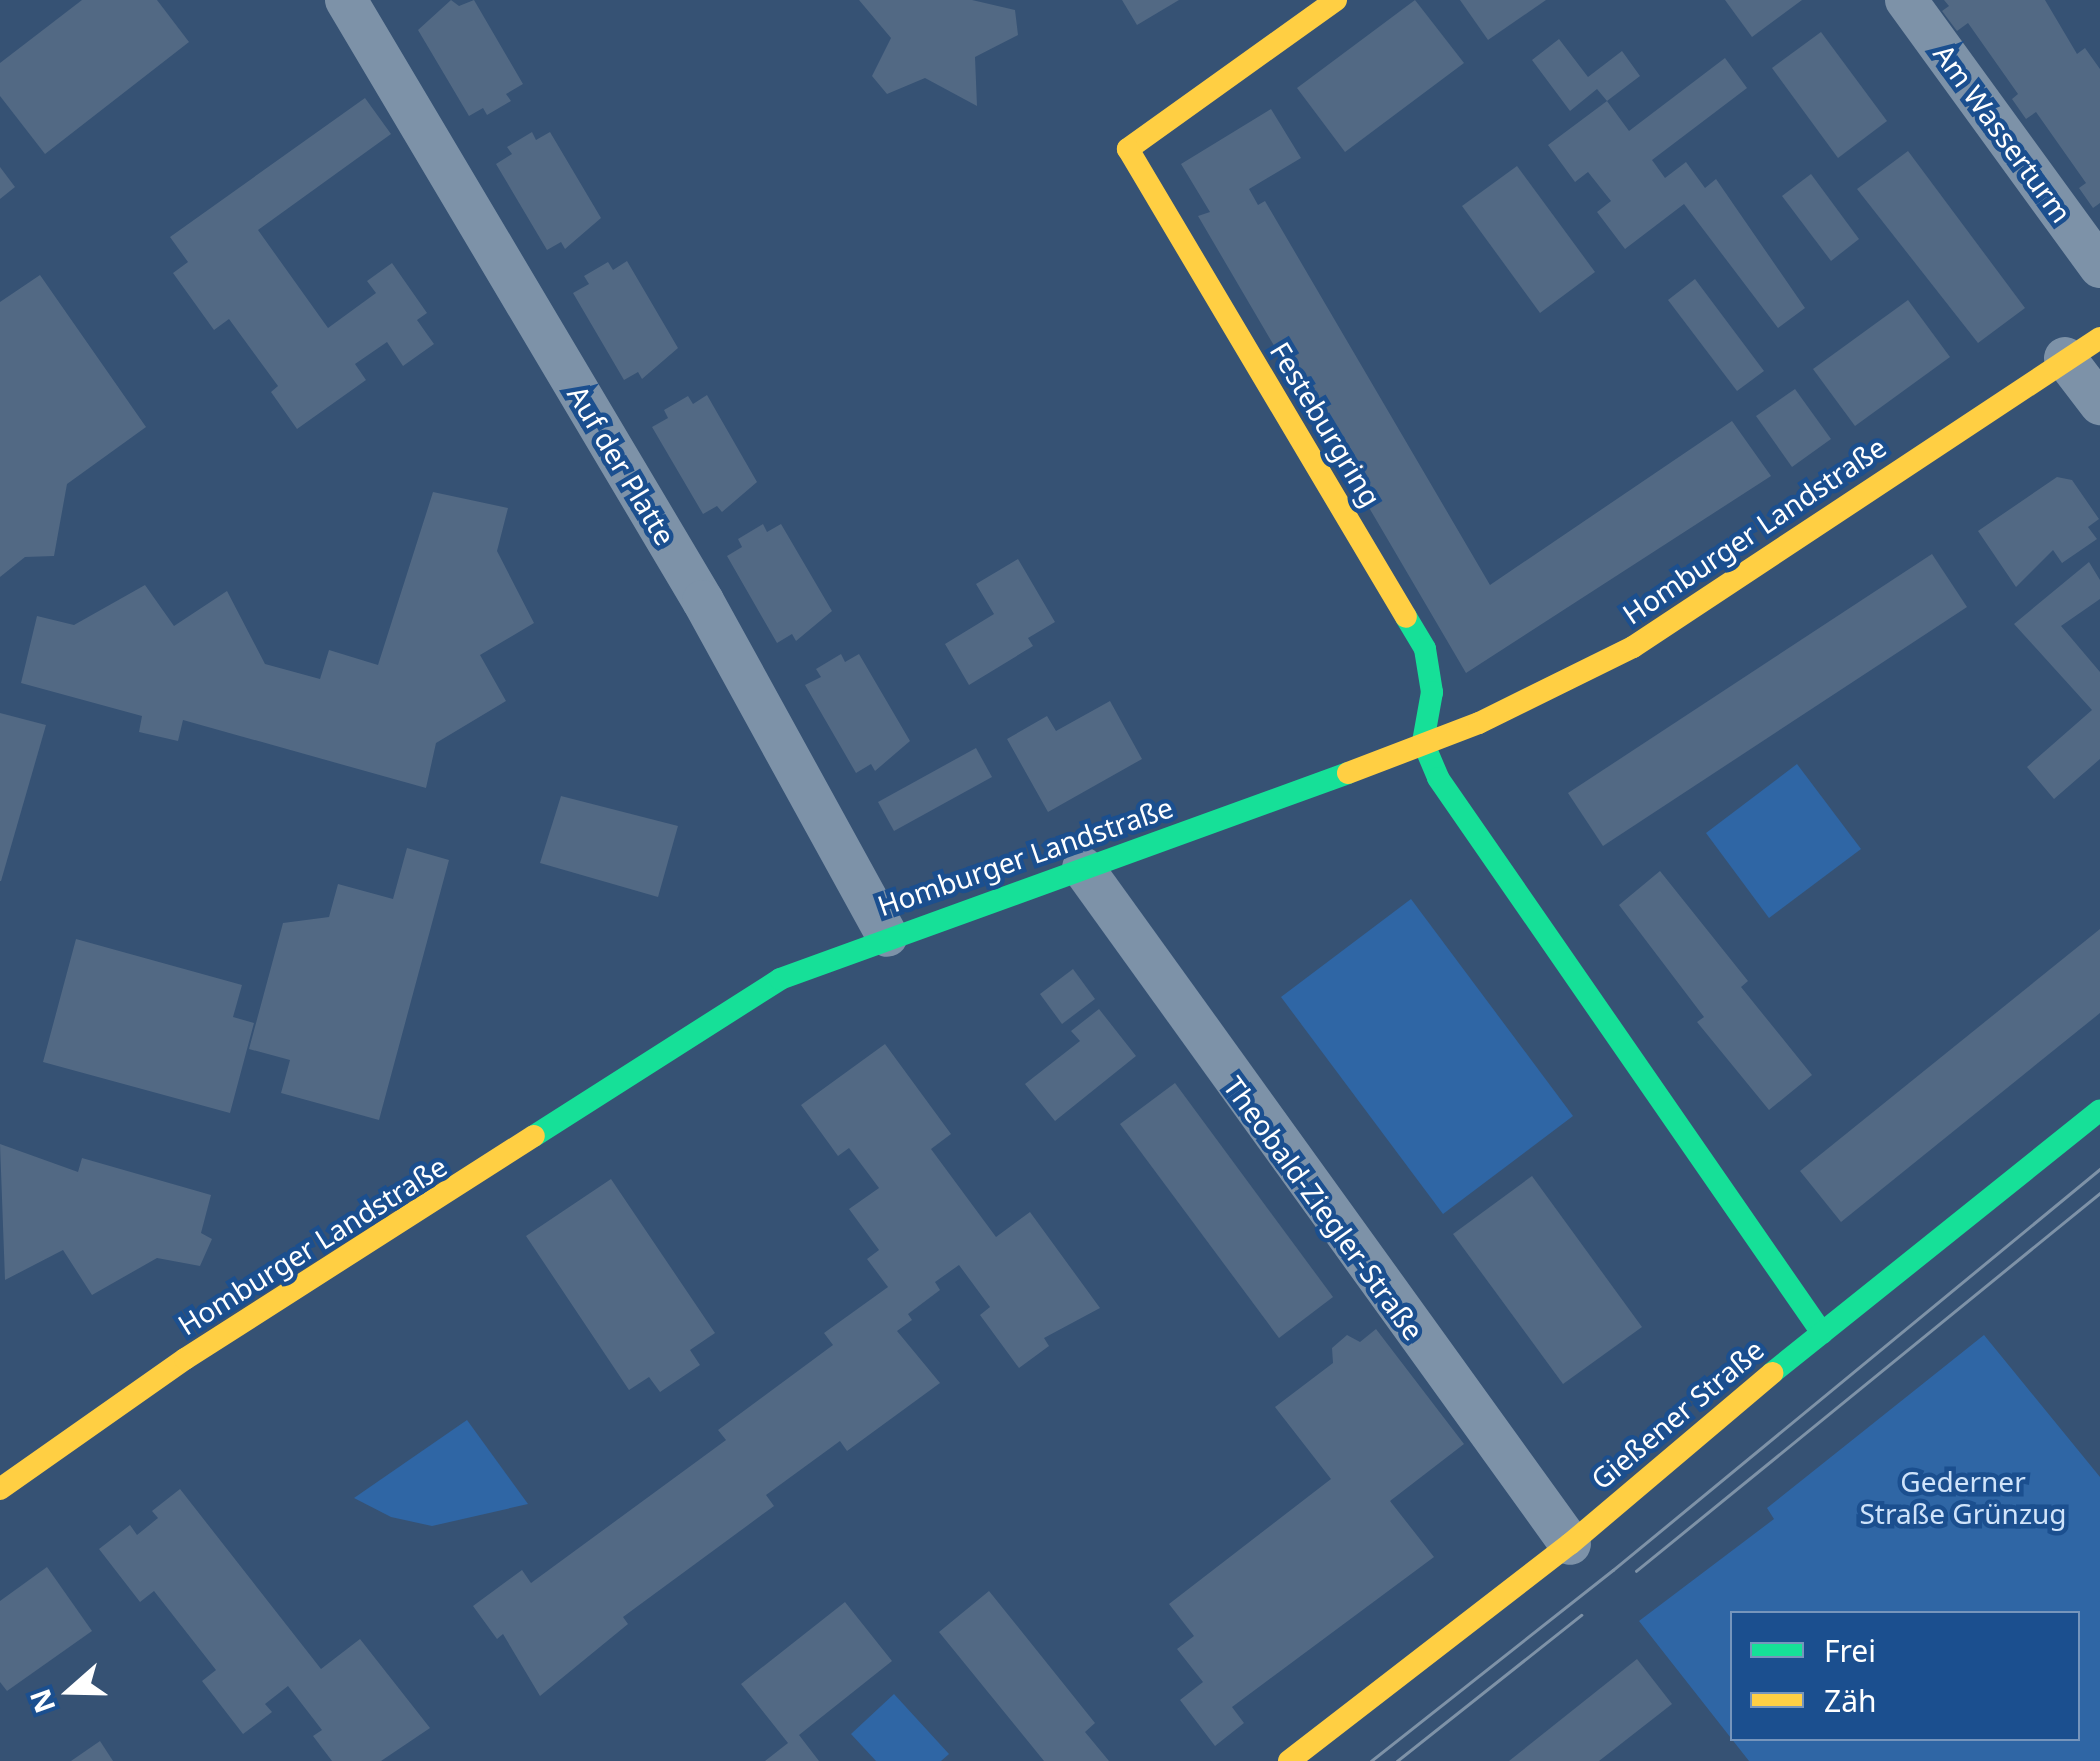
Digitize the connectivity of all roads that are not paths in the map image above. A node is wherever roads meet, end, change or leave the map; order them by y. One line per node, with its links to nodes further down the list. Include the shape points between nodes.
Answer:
1 (346, 0): 9 (street, Auf der Platte, via 704,601)
2 (1336, 0): 7 (street, Festeburgring, via 1128,150 1425,650 1432,692)
3 (1906, 0): 4 (street, Am Wasserturm)
4 (2100, 266)
5 (2083, 348): 6 (street); 7 (street, Homburger Landstraße, via 1633,647 1479,723)
6 (2100, 404)
7 (1424, 742): 8 (street, Homburger Landstraße); 11 (street, via 1438,778)
8 (1083, 868): 9 (street, Homburger Landstraße); 13 (street, Theobald-Ziegler-Straße)
9 (886, 936): 12 (street, Homburger Landstraße, via 780,980)
10 (2100, 1110): 11 (street, Gießener Straße)
11 (1822, 1333): 13 (street, Gießener Straße)
12 (2, 1483)
13 (1570, 1544): 14 (street, Gießener Straße)
14 (1289, 1761)

